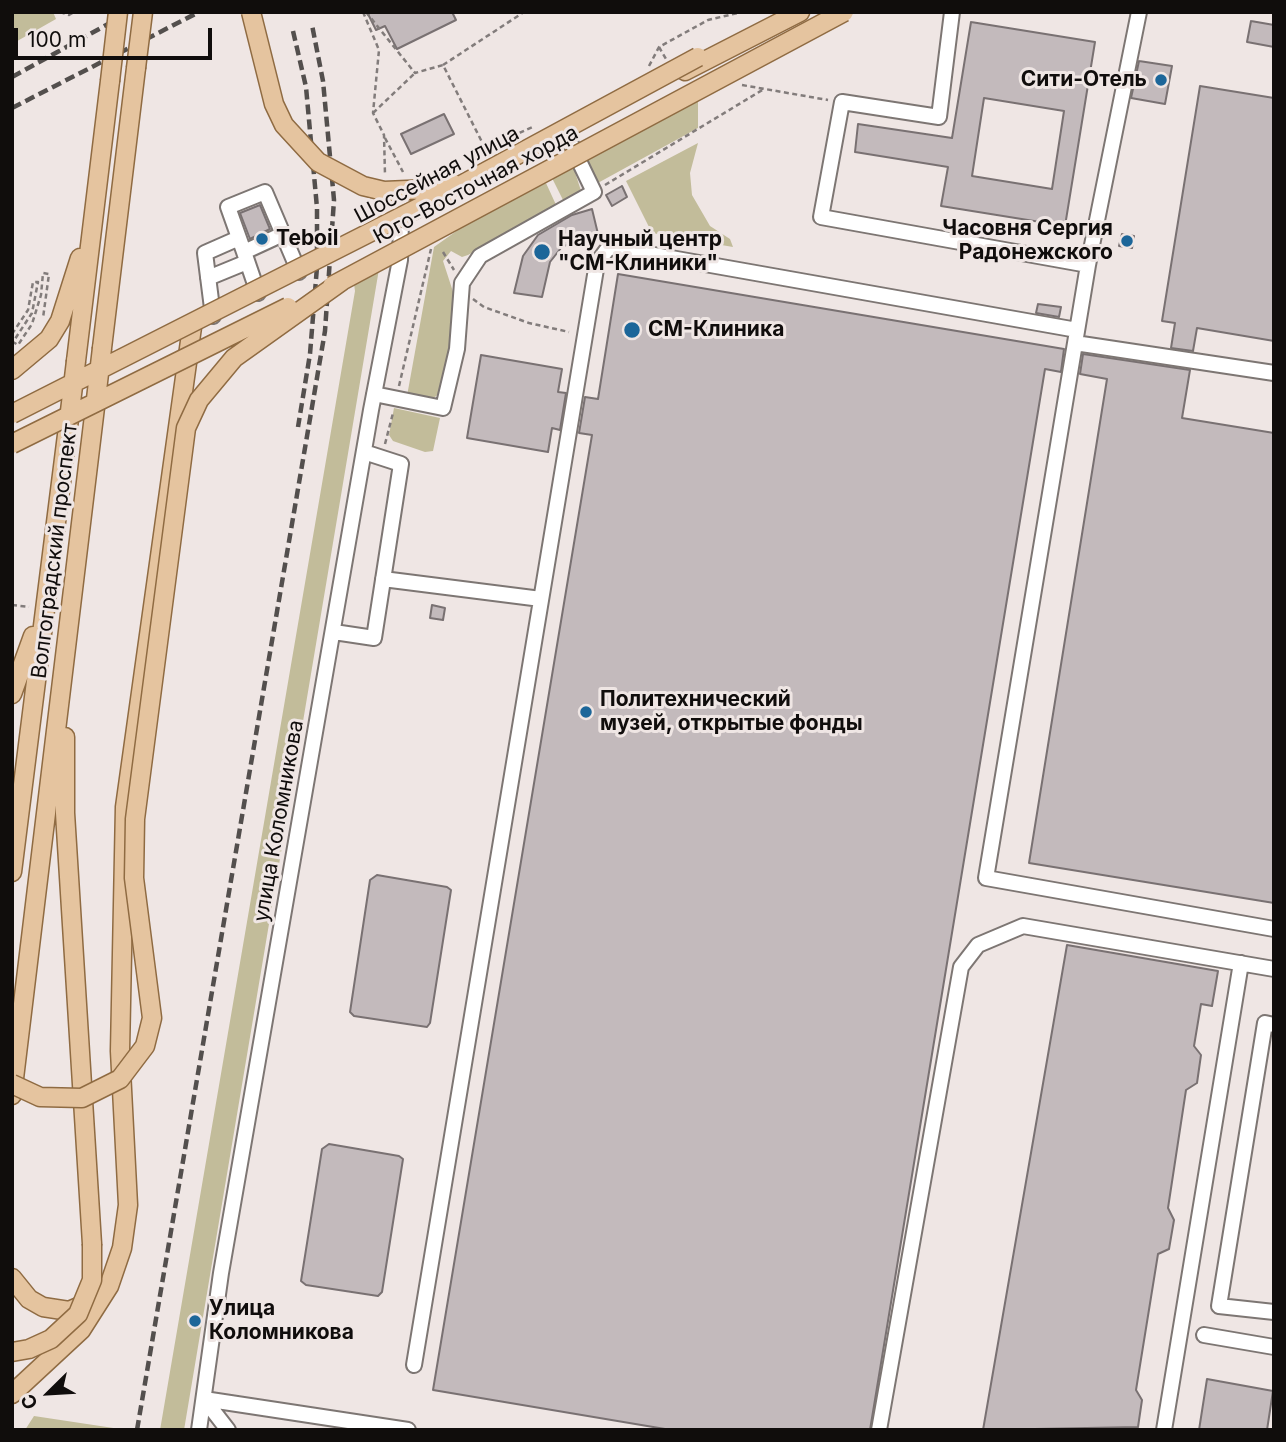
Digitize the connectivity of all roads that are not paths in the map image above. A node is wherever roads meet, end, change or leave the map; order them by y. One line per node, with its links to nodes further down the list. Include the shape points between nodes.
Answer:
1 (118, 12): 11 (main road, Волгоградский проспект, bridge)
2 (143, 12): 33 (main road, Волгоградский проспект, bridge)
3 (251, 12): 10 (main road, bridge, via 274,104 284,125 318,162 363,186 384,191 430,189)
4 (781, 12): 10 (main road, Юго-Восточная хорда, bridge)
5 (800, 12): 9 (main road, Шоссейная улица)
6 (844, 12): 18 (main road, Юго-Восточная хорда, bridge)
7 (952, 12): 15 (street, via 939,117 842,102 821,217)
8 (1139, 12): 15 (street)
9 (566, 134): 12 (main road, Шоссейная улица); 25 (street, via 594,192 480,256 462,283 457,349 443,408)
10 (488, 171): 26 (main road, Юго-Восточная хорда, bridge)
11 (96, 201): 23 (main road, via 49,338); 29 (main road, Волгоградский проспект, bridge)
12 (401, 221): 16 (main road, Шоссейная улица, bridge); 25 (street, улица Коломникова, via 400,260)
13 (283, 234): 14 (street); 14 (street, via 265,192 228,207); 16 (street)
14 (243, 251): 17 (street); 17 (street, via 205,253); 19 (street)
15 (1088, 265): 22 (street)
16 (304, 270): 19 (main road, Шоссейная улица)
17 (208, 278): 20 (street)
18 (342, 281): 27 (main road, Юго-Восточная хорда, bridge); 40 (main road, bridge, via 234,358 198,400 187,428 135,820 134,878 152,1018 145,1046 120,1079 82,1098 40,1097)
19 (258, 293): 20 (main road, Шоссейная улица)
20 (214, 316): 21 (main road, Шоссейная улица)
21 (191, 327): 26 (main road, Шоссейная улица); 43 (main road, via 125,807 120,1051 128,1205 122,1248)
22 (1076, 337): 24 (street); 31 (street, via 608,247 597,263); 36 (street, via 986,878)
23 (12, 370)
24 (1274, 373)
25 (374, 394): 28 (street, улица Коломникова)
26 (14, 413)
27 (12, 444)
28 (364, 452): 30 (street, via 401,464); 32 (street, улица Коломникова)
29 (50, 568): 34 (main road, via 27,658); 35 (main road, Волгоградский проспект)
30 (383, 579): 31 (street); 32 (street, via 374,638)
31 (541, 599): 48 (street)
32 (334, 632): 50 (street, улица Коломникова, via 221,1273)
33 (64, 664): 41 (main road, Волгоградский проспект); 47 (main road, bridge, via 65,813 92,1280 78,1314 51,1339)
34 (12, 694)
35 (12, 872)
36 (1274, 929)
37 (1241, 963): 38 (street); 54 (street, via 1023,926 978,945 961,967); 55 (street)
38 (1274, 969)
39 (1274, 1025): 44 (street, via 1265,1023 1220,1306)
40 (12, 1084)
41 (12, 1095)
42 (12, 1278): 43 (main road, via 29,1298 56,1311 86,1305)
43 (108, 1286): 49 (main road, via 81,1330)
44 (1274, 1312)
45 (1204, 1335): 46 (street)
46 (1274, 1347)
47 (12, 1352)
48 (414, 1365)
49 (12, 1394)
50 (204, 1399): 51 (street, улица Коломникова); 52 (street); 53 (street)
51 (199, 1430)
52 (228, 1430)
53 (408, 1430)
54 (879, 1430)
55 (1164, 1430)

